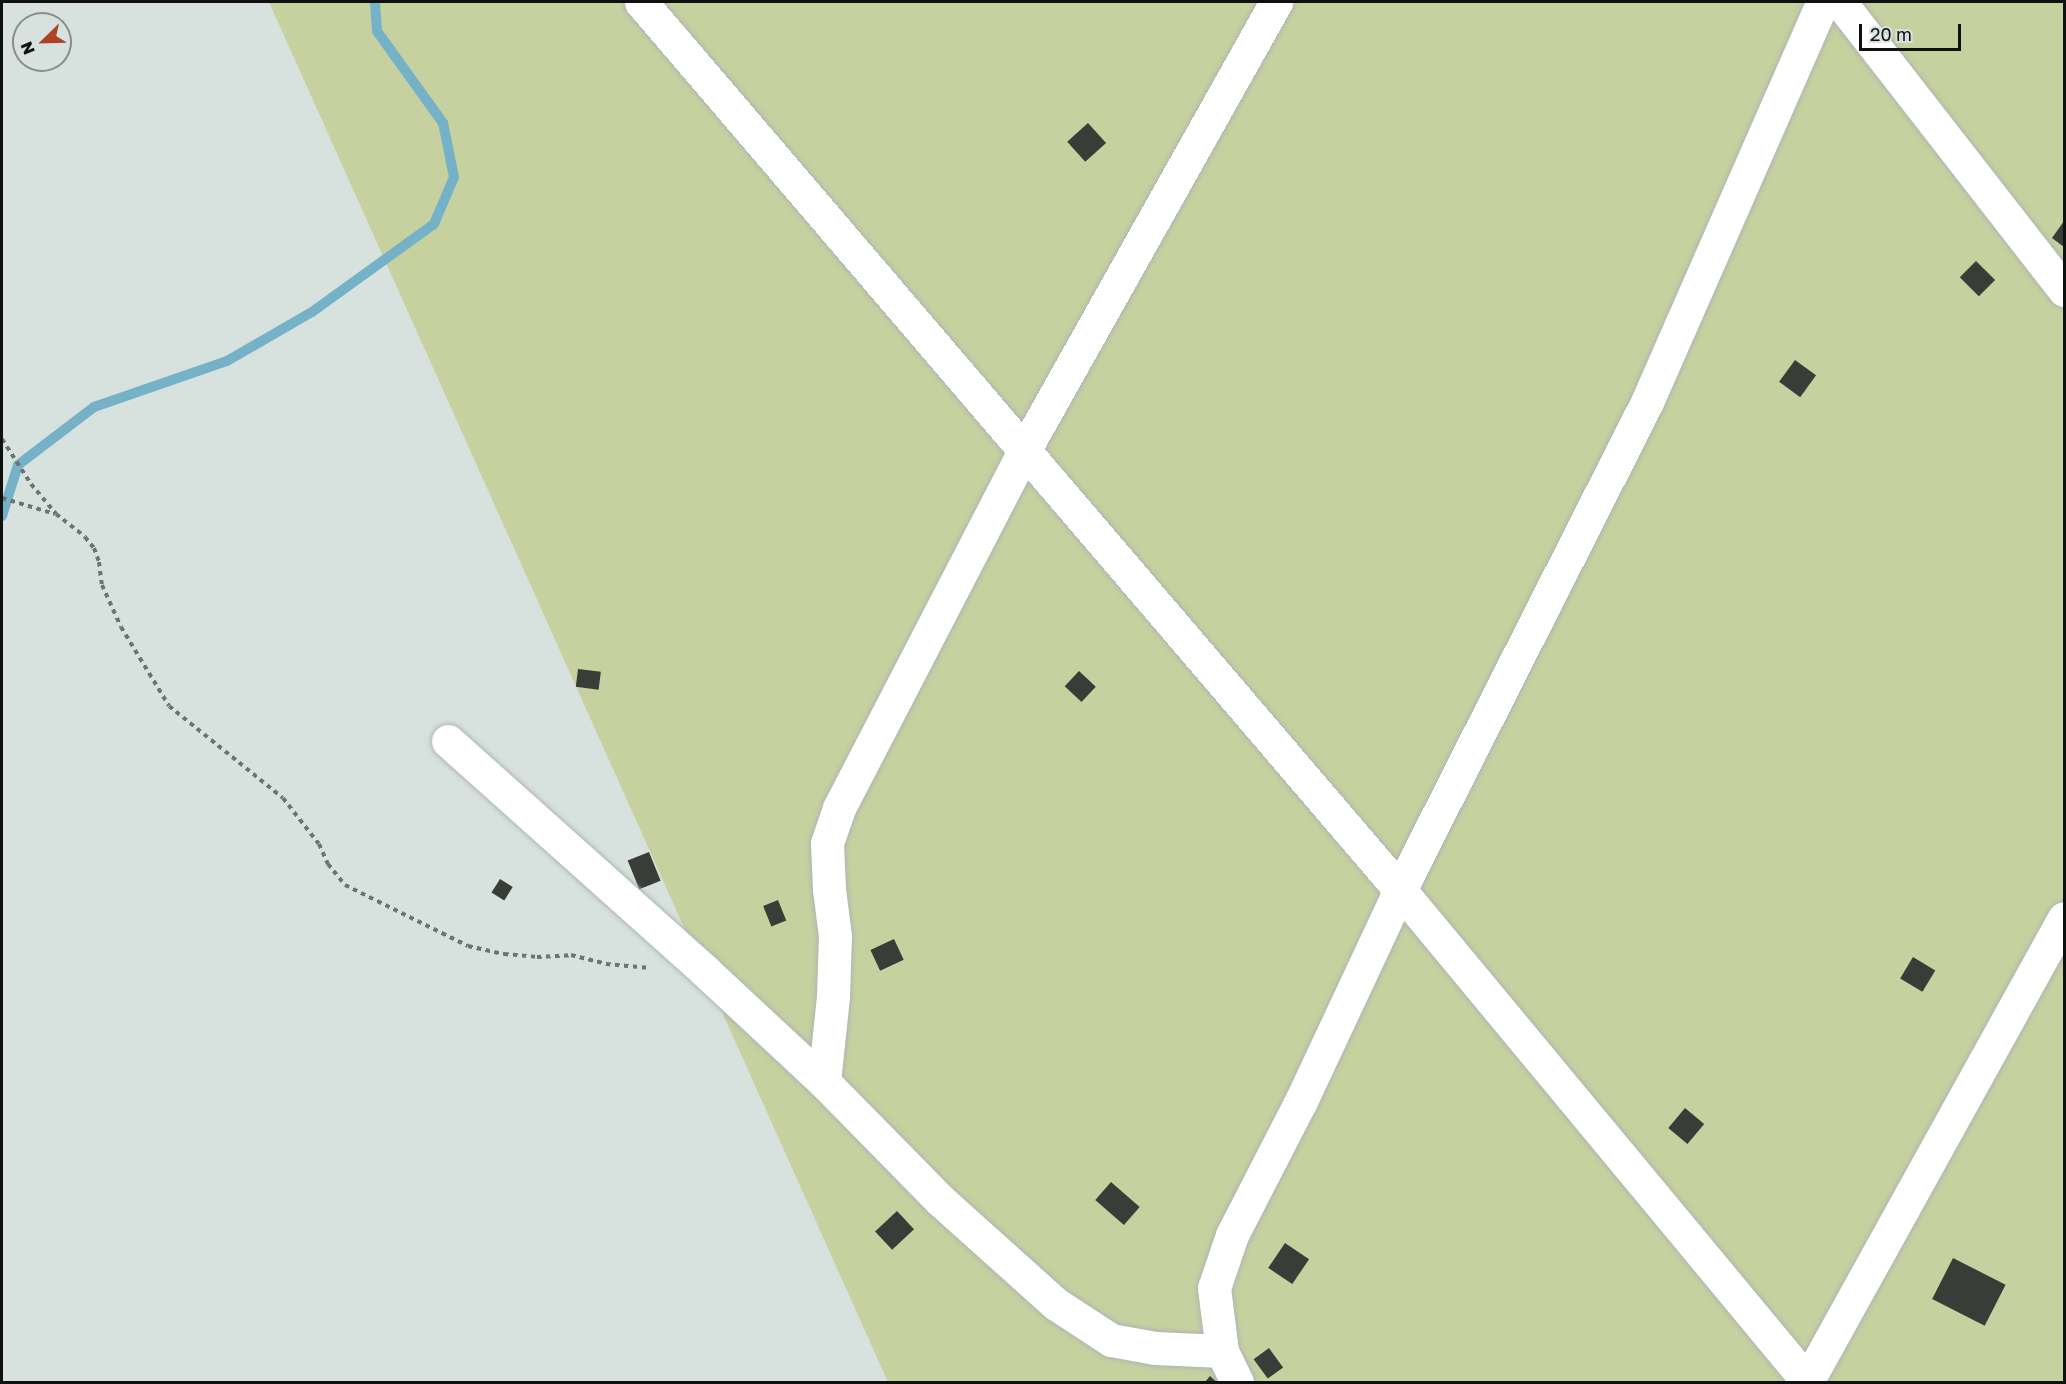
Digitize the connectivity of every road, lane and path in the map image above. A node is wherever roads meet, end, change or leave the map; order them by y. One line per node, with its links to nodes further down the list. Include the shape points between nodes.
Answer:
1 (641, 2): 7 (street)
2 (1276, 2): 7 (street)
3 (1823, 2): 11 (street, via 1647,402)
4 (1840, 2): 5 (street)
5 (2064, 290)
6 (2, 439): 9 (path)
7 (1025, 449): 11 (street); 14 (street, via 839,808 827,843 835,936)
8 (2, 498): 9 (path)
9 (56, 514): 13 (path, via 94,548 102,585 121,627 169,706 283,798 345,885 468,945 504,954 571,955 606,964)
10 (448, 741): 14 (street)
11 (1400, 890): 15 (street, via 1301,1101 1232,1235 1214,1288); 16 (street)
12 (2064, 918): 16 (street)
13 (652, 968)
14 (824, 1082): 15 (street, via 940,1200 1056,1304 1111,1340 1155,1348)
15 (1222, 1352): 17 (street)
16 (1808, 1382)
17 (1237, 1383)

